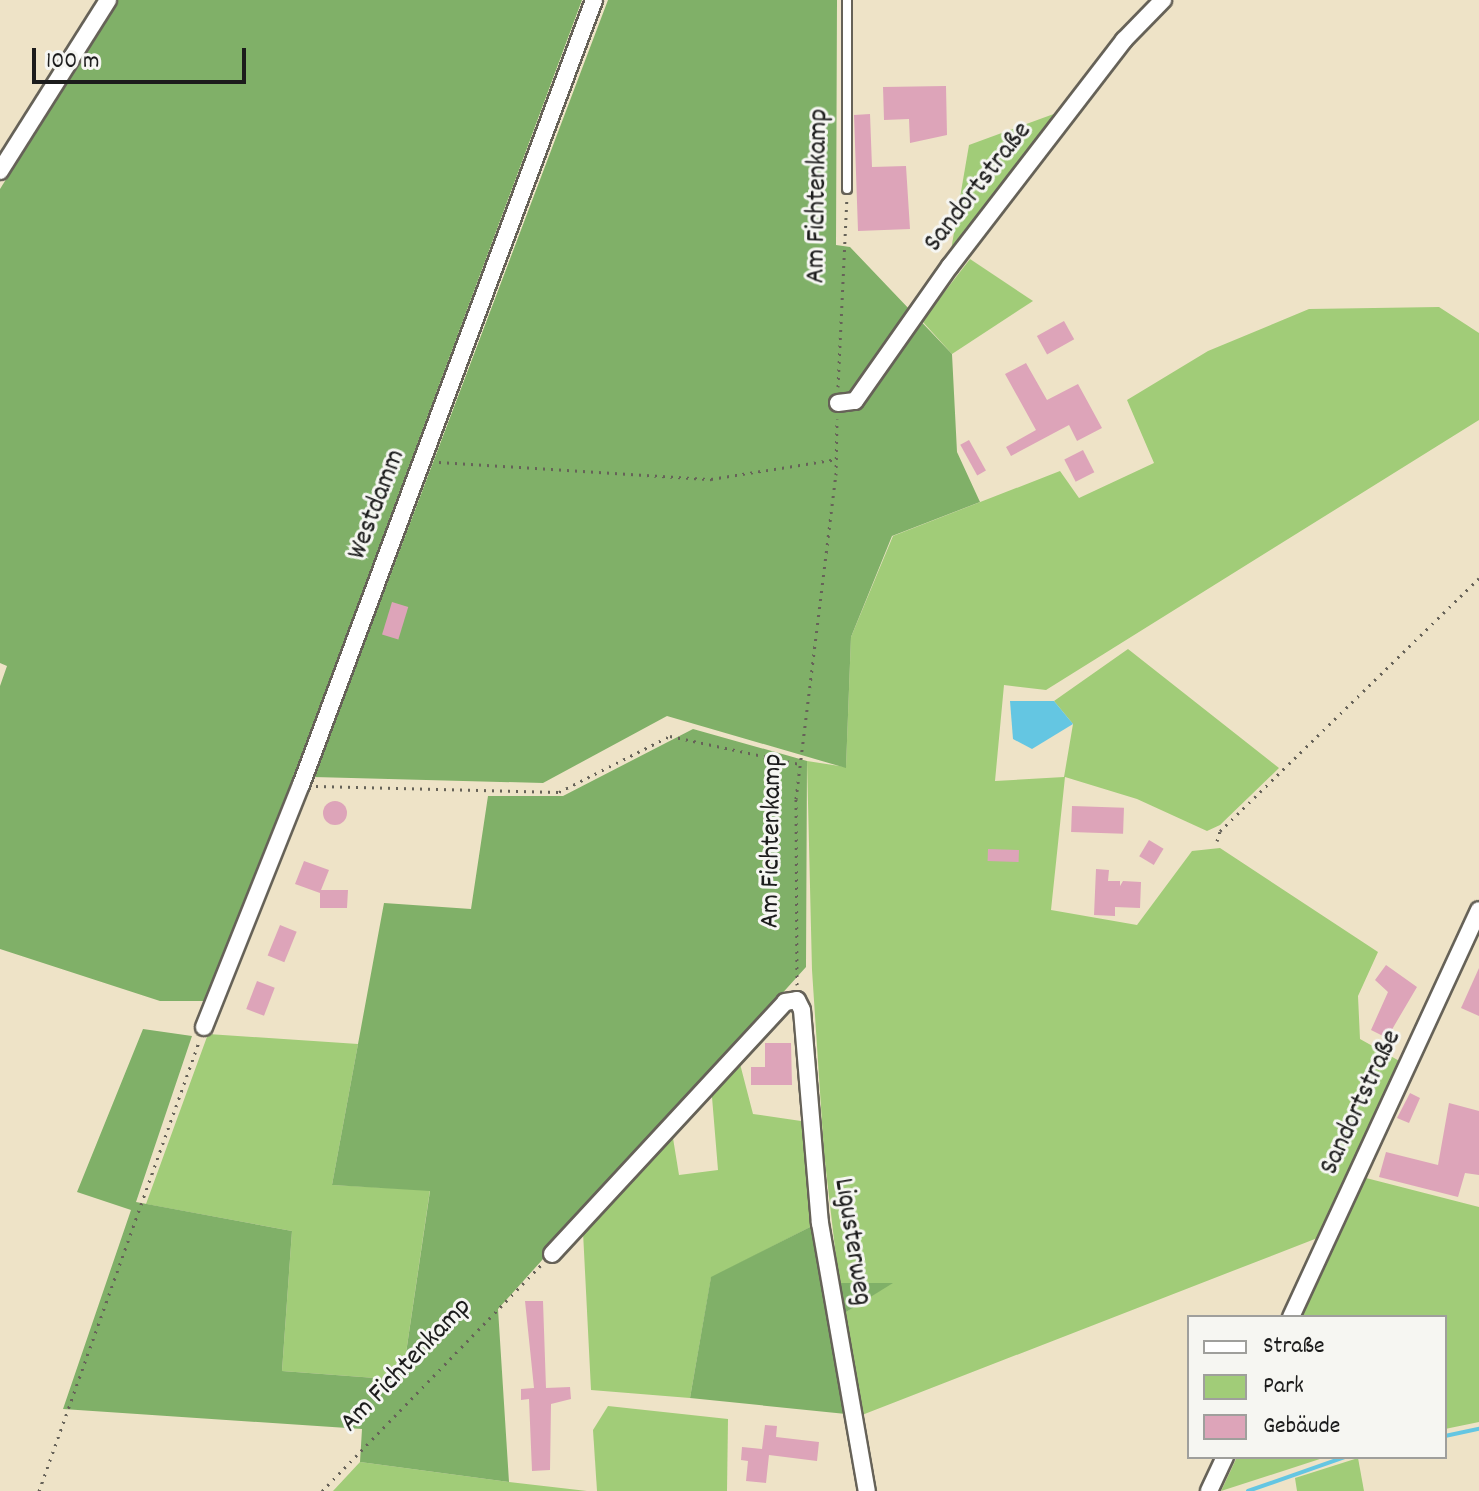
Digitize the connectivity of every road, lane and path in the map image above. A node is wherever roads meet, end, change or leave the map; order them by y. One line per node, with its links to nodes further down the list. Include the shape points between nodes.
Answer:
1 (108, 0): 5 (street)
2 (594, 0): 9 (street, Westdamm)
3 (847, 0): 6 (lane, Am Fichtenkamp)
4 (1163, 0): 7 (street, Sandortstraße, via 1124,40 950,266 855,401)
5 (0, 171)
6 (847, 189): 7 (path, Am Fichtenkamp)
7 (838, 403): 8 (path, Am Fichtenkamp)
8 (837, 459): 9 (path, via 711,479); 11 (path, Am Fichtenkamp)
9 (422, 460): 12 (street, Westdamm)
10 (1479, 578): 13 (path, via 1220,831)
11 (799, 764): 12 (path, via 670,736 559,792); 15 (path, Am Fichtenkamp)
12 (301, 785): 16 (street, Westdamm)
13 (1217, 841)
14 (1479, 910): 18 (street, Sandortstraße)
15 (797, 1000): 17 (street, via 785,1002); 22 (street, Ligusterweg, via 820,1223)
16 (204, 1027): 20 (path)
17 (552, 1254): 21 (path, Am Fichtenkamp)
18 (1292, 1315)
19 (1224, 1459): 23 (street)
20 (39, 1491)
21 (322, 1491)
22 (867, 1491)
23 (1209, 1491)

